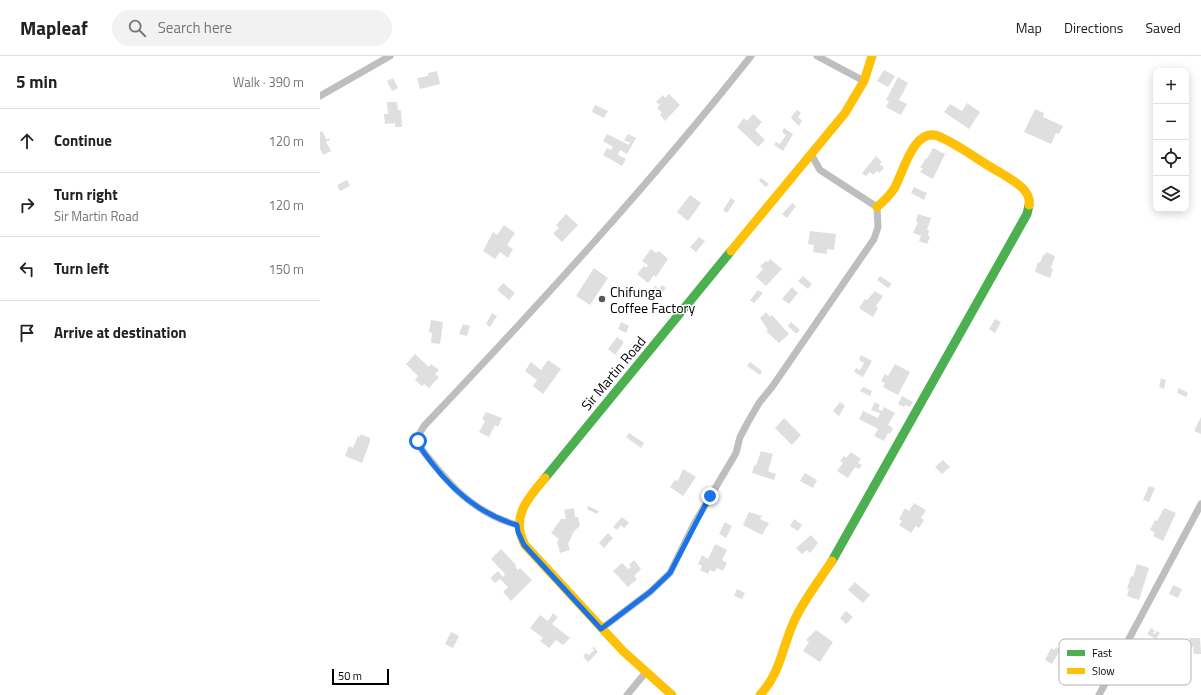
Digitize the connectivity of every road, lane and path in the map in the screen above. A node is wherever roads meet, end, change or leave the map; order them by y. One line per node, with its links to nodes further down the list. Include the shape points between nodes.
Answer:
1 (390, 56): 6 (street)
2 (751, 56): 10 (street, via 673,151 539,303 424,426 418,436 419,446 456,491 496,517)
3 (816, 56): 5 (street)
4 (872, 56): 5 (street, Sir Martin Road)
5 (864, 81): 7 (street, Sir Martin Road, via 845,114)
6 (320, 96)
7 (811, 154): 8 (street, via 820,170); 10 (street, Sir Martin Road, via 540,484 524,507)
8 (877, 207): 11 (street, via 878,227 874,239 759,403 743,431 736,453 694,524 670,573 650,592); 17 (street, via 892,192 915,145 927,134 942,139 999,173 1022,189 1030,200 1027,214 992,278 847,536 797,615 779,670)
9 (1201, 504): 12 (street)
10 (517, 525): 11 (street, via 524,545)
11 (601, 629): 13 (street)
12 (1129, 639)
13 (646, 672): 15 (street); 16 (street)
14 (1104, 685): 18 (street)
15 (627, 695)
16 (672, 695)
17 (760, 695)
18 (1099, 695)

